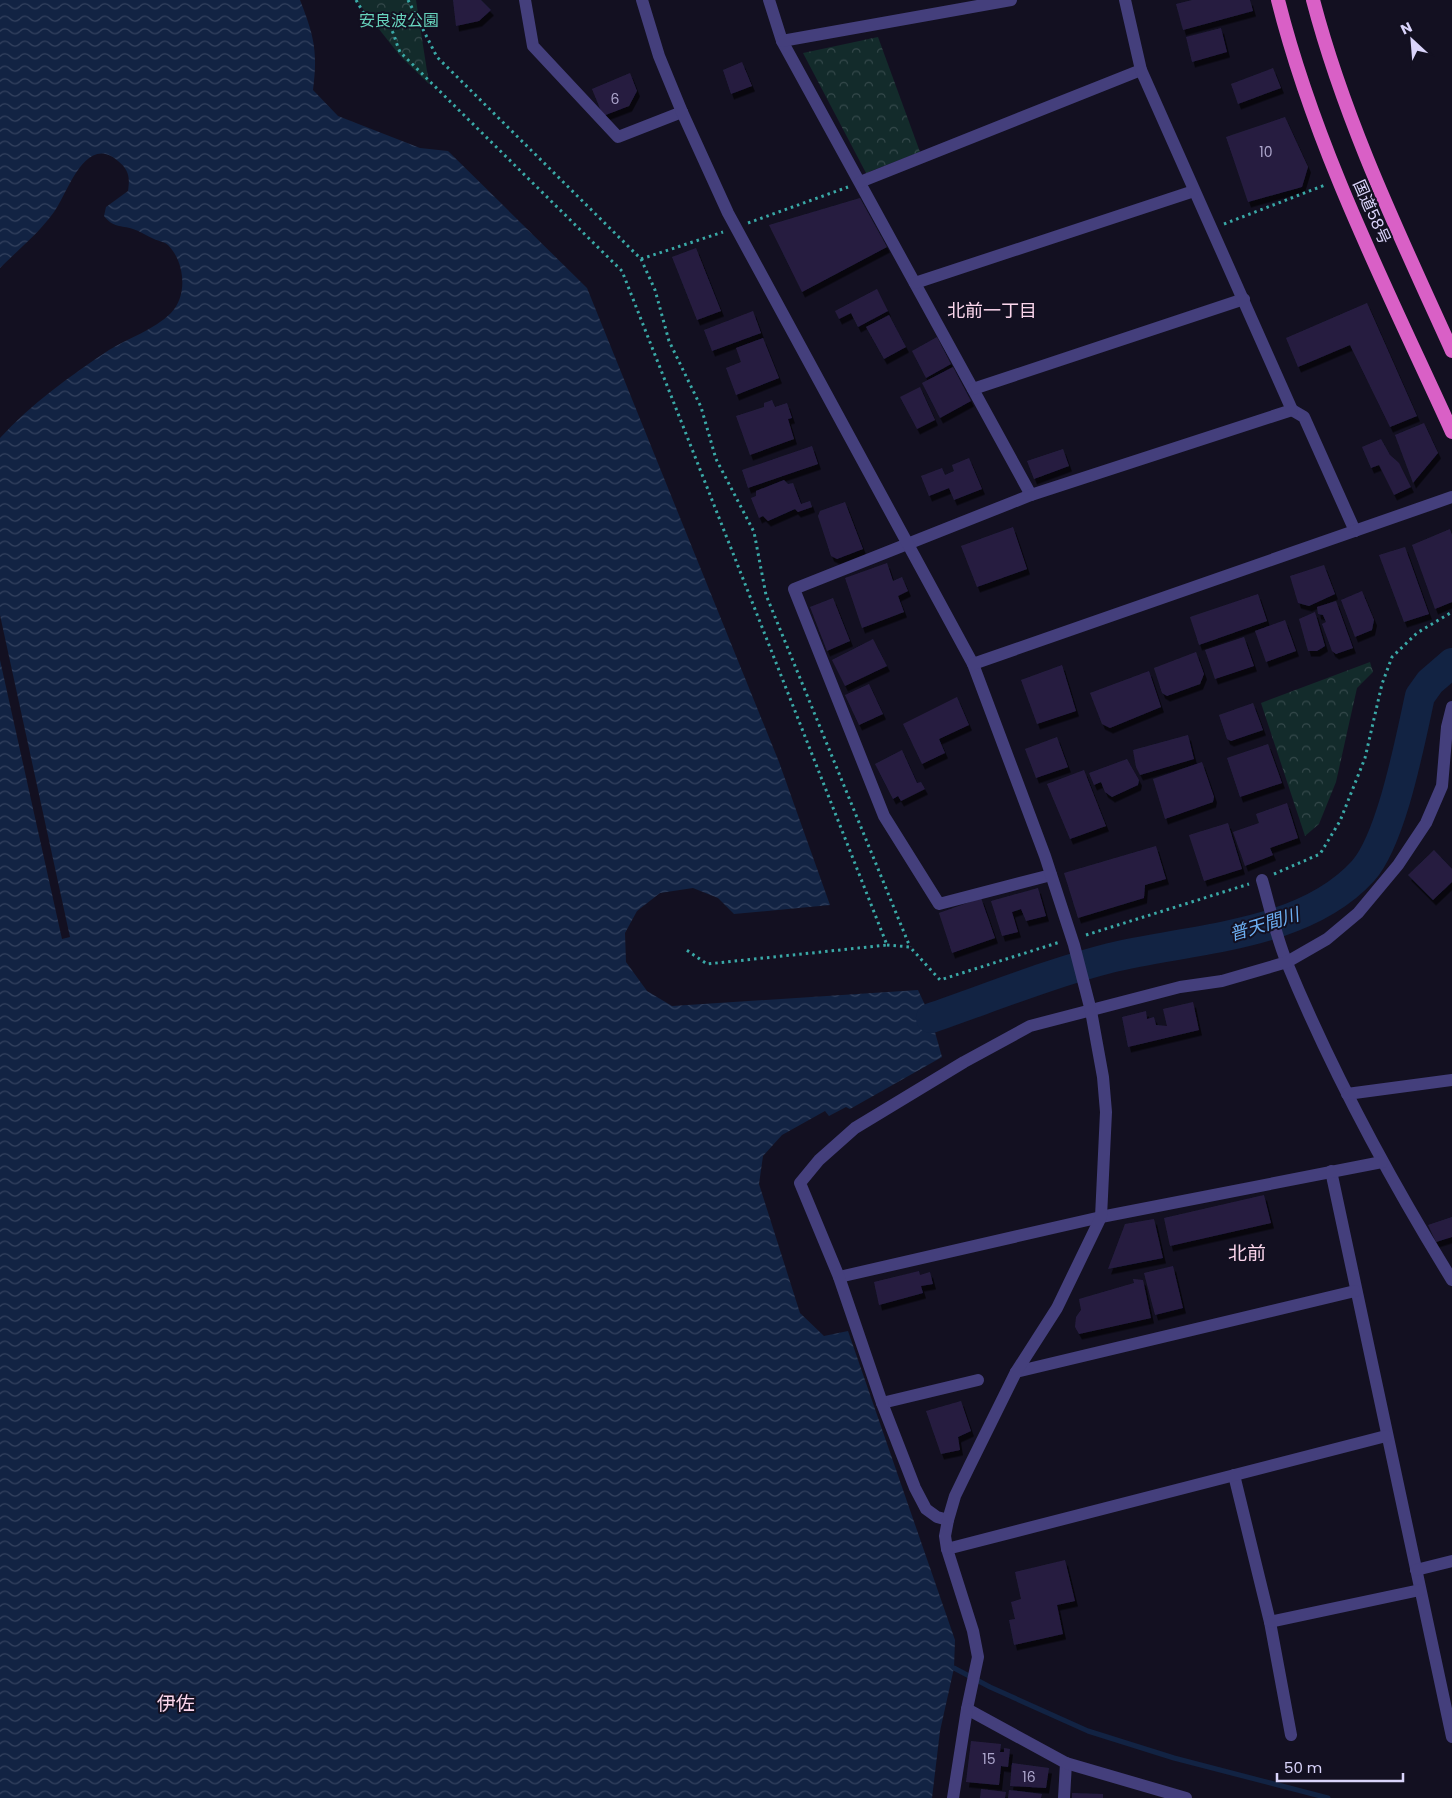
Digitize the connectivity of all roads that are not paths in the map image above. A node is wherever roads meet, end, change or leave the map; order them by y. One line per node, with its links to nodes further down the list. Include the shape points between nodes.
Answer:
1 (525, 0): 10 (street, via 533,46 618,137)
2 (642, 0): 10 (street, via 659,56)
3 (769, 0): 8 (street)
4 (1011, 0): 8 (street)
5 (1125, 0): 9 (street)
6 (1278, 0): 18 (highway, 国道58号, via 1292,55 1344,192)
7 (1313, 0): 15 (highway, 国道58号, via 1324,41 1375,181)
8 (782, 41): 11 (street)
9 (1141, 70): 11 (street); 12 (street)
10 (682, 112): 22 (street, via 728,213)
11 (860, 182): 13 (street)
12 (1194, 191): 13 (street); 14 (street)
13 (915, 283): 16 (street)
14 (1244, 299): 16 (street); 17 (street)
15 (1452, 351)
16 (973, 389): 19 (street)
17 (1292, 410): 19 (street); 21 (street, via 1304,417)
18 (1452, 432)
19 (1031, 495): 22 (street)
20 (1452, 497): 21 (street)
21 (1355, 531): 23 (street)
22 (908, 545): 23 (street); 25 (street, via 794,589 884,816 938,904)
23 (973, 664): 25 (street)
24 (1452, 707): 27 (street, via 1442,786 1426,822 1398,865 1358,913 1327,939)
25 (1050, 875): 28 (street, via 1073,942)
26 (1262, 880): 27 (street)
27 (1287, 962): 28 (street, via 1222,981); 30 (street)
28 (1089, 1006): 33 (street, via 1103,1077 1106,1112); 34 (street, via 1030,1026 981,1053 854,1128 819,1160 800,1183)
29 (1452, 1080): 30 (street)
30 (1346, 1094): 31 (street)
31 (1382, 1162): 32 (street); 35 (street)
32 (1331, 1171): 33 (street); 36 (street)
33 (1100, 1217): 34 (street); 37 (street, via 1057,1308)
34 (839, 1277): 39 (street)
35 (1452, 1280)
36 (1355, 1290): 37 (street); 40 (street)
37 (1016, 1372): 42 (street, via 955,1496)
38 (978, 1380): 39 (street)
39 (882, 1404): 42 (street, via 926,1509)
40 (1386, 1436): 41 (street); 45 (street)
41 (1234, 1475): 43 (street); 47 (street)
42 (948, 1520): 43 (street)
43 (946, 1549): 48 (street, via 971,1623 978,1657)
44 (1452, 1561): 45 (street)
45 (1416, 1570): 46 (street)
46 (1420, 1590): 47 (street); 50 (street)
47 (1270, 1622): 49 (street)
48 (968, 1703): 51 (street); 53 (street)
49 (1291, 1735)
50 (1452, 1737)
51 (1066, 1763): 52 (street); 54 (street)
52 (1159, 1794): 55 (street)
53 (953, 1798)
54 (1064, 1798)
55 (1186, 1798)

